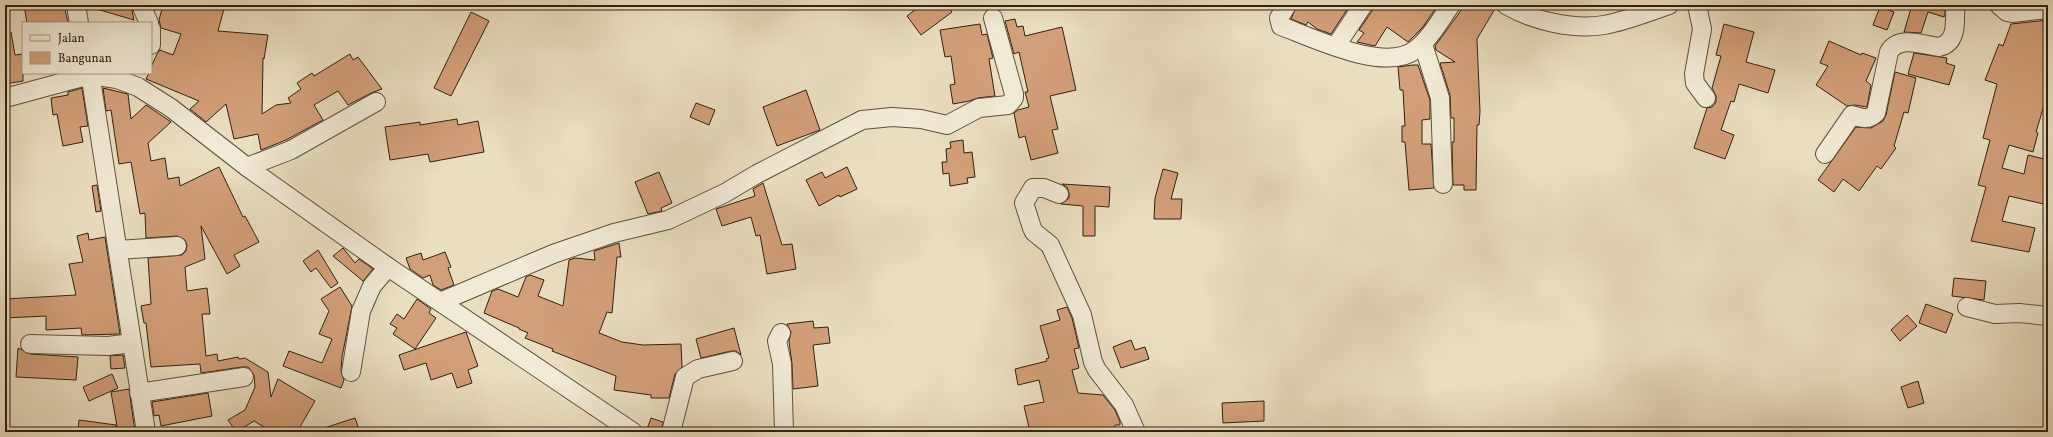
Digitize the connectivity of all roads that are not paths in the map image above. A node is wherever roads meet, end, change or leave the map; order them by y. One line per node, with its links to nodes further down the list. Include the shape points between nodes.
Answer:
1 (76, 5): 13 (street)
2 (141, 5): 14 (street)
3 (1287, 5): 16 (street, via 1279,18 1282,26)
4 (1363, 5): 16 (street)
5 (1451, 5): 15 (street)
6 (1506, 5): 7 (street, via 1526,16 1547,22 1589,26 1612,23)
7 (1669, 5)
8 (1697, 5): 20 (street, via 1702,29 1694,74 1695,83)
9 (1955, 5): 22 (street, via 1954,34 1951,40 1939,47 1903,42 1893,46 1876,113 1864,119 1852,115)
10 (1999, 5): 11 (street, via 2012,13)
11 (2048, 9)
12 (993, 18): 29 (street, via 1014,94 1008,105 979,108 947,125 921,119 892,117 862,120 725,193 668,220 614,232 553,254)
13 (79, 22)
14 (149, 22)
15 (1423, 44): 16 (street, via 1404,56 1377,58); 24 (street, via 1440,98)
16 (1336, 46)
17 (90, 74): 18 (street); 19 (street); 27 (street)
18 (140, 80): 23 (street, via 171,108)
19 (5, 98)
20 (1706, 98)
21 (376, 102): 23 (street, via 291,150)
22 (1825, 154)
23 (247, 167): 28 (street)
24 (1443, 184)
25 (1059, 194): 43 (street, via 1044,188 1033,188 1024,203 1034,232 1050,245 1082,315 1093,362 1124,405)
26 (177, 246): 27 (street)
27 (118, 250): 33 (street)
28 (388, 267): 29 (street); 36 (street, via 372,286 361,312)
29 (440, 302): 40 (street)
30 (1967, 307): 31 (street, via 1995,314)
31 (2048, 316)
32 (781, 333): 42 (street, via 777,341 782,364)
33 (132, 343): 34 (street, via 108,346); 38 (street)
34 (30, 344)
35 (732, 361): 41 (street, via 698,369 684,377)
36 (351, 372)
37 (244, 377): 38 (street)
38 (139, 393): 39 (street)
39 (146, 432)
40 (633, 432)
41 (671, 432)
42 (784, 432)
43 (1136, 432)

